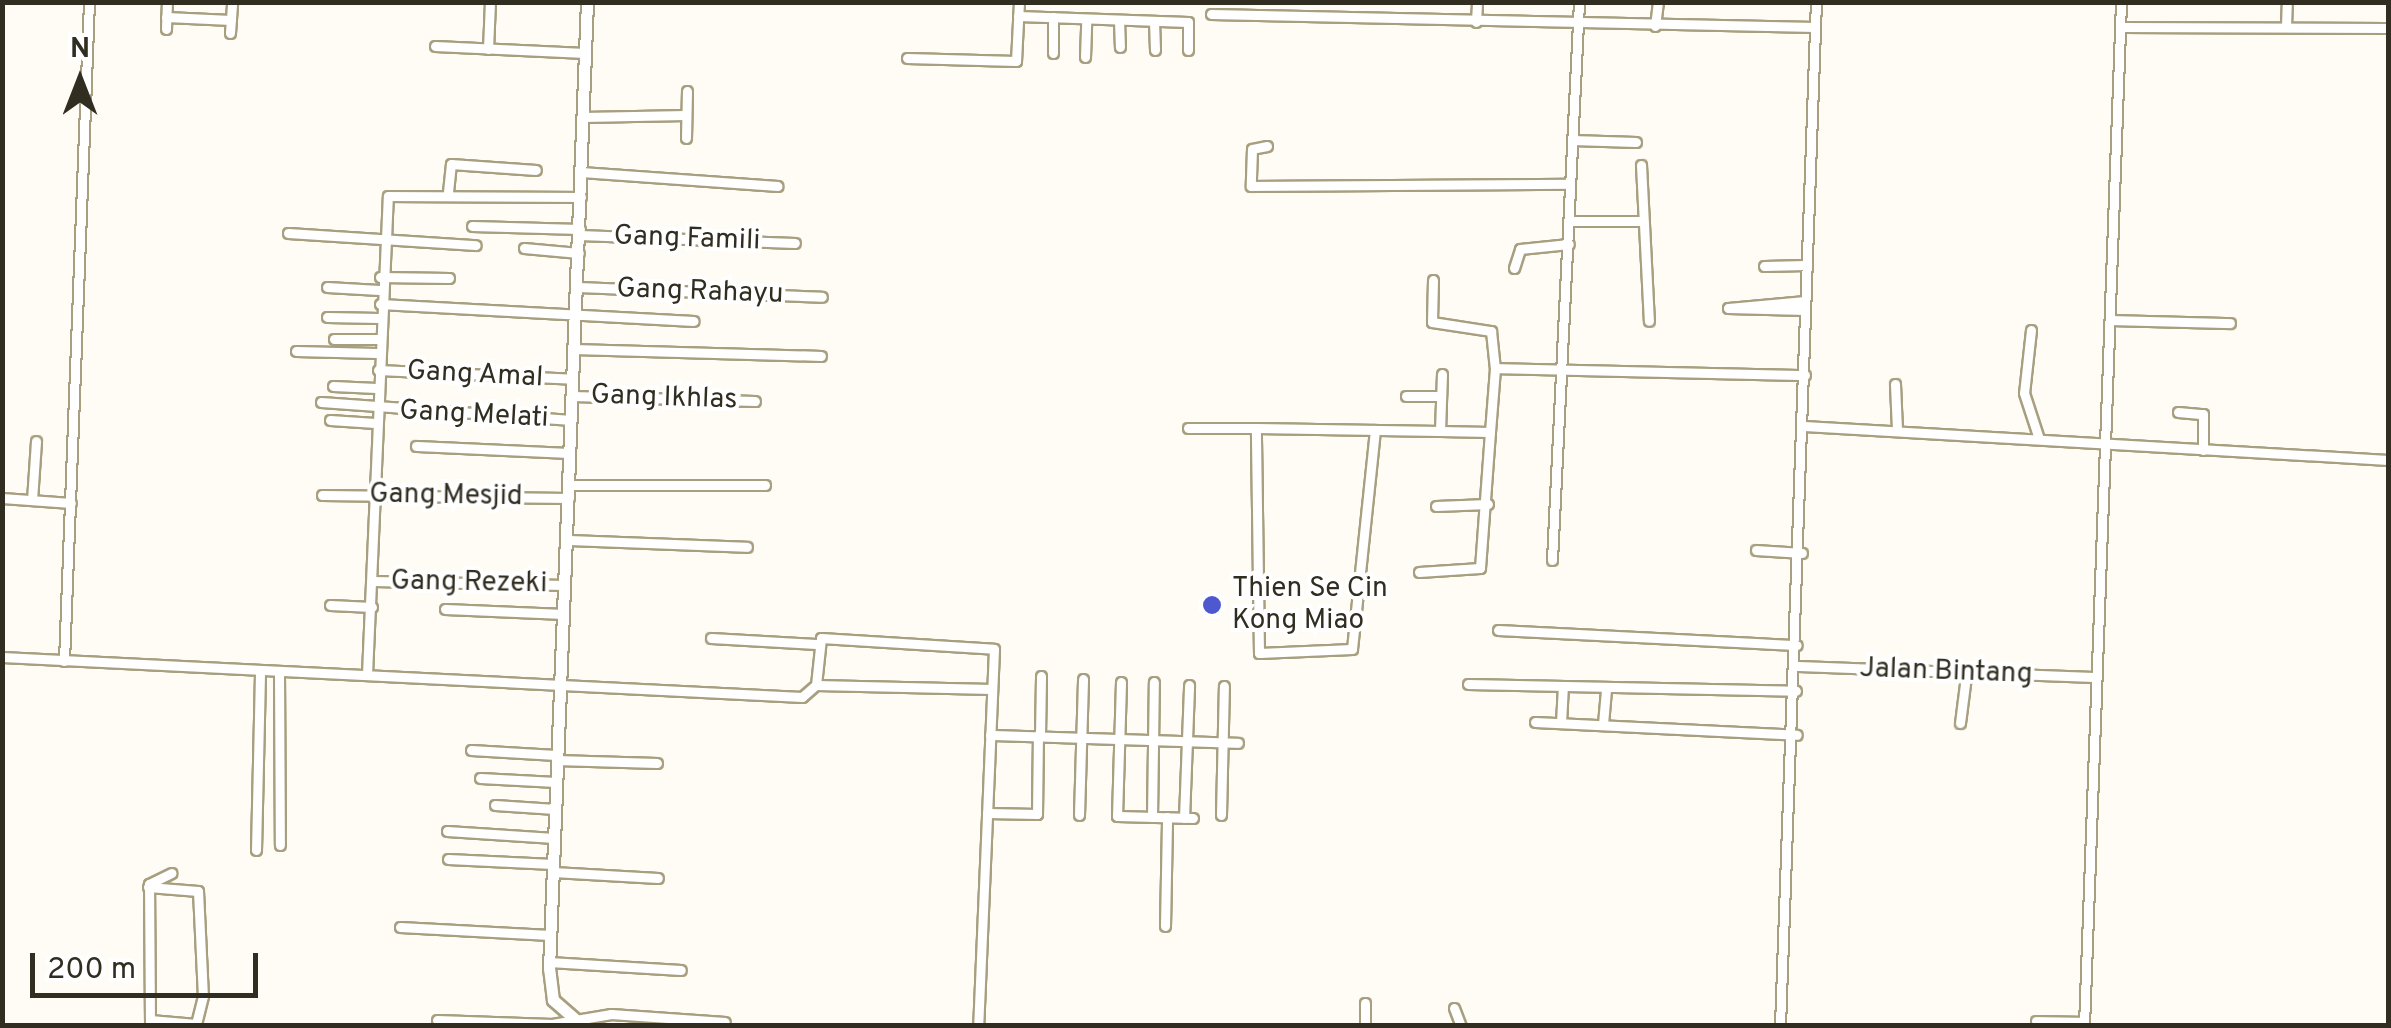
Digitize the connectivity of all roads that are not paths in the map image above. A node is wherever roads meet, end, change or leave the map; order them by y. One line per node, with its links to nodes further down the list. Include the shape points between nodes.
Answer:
1 (89, 2): 129 (street)
2 (167, 2): 15 (street)
3 (232, 2): 18 (street)
4 (490, 2): 32 (street)
5 (588, 2): 36 (main road)
6 (1019, 2): 14 (street)
7 (1477, 2): 21 (street)
8 (1579, 2): 22 (street)
9 (1658, 2): 23 (street)
10 (1816, 2): 25 (street)
11 (2121, 2): 26 (street)
12 (2287, 2): 24 (street)
13 (1212, 14): 21 (street)
14 (1018, 16): 16 (street); 38 (street, via 1016,61)
15 (166, 17): 18 (street); 28 (street)
16 (1053, 17): 17 (street); 35 (street)
17 (1086, 18): 19 (street); 37 (street)
18 (231, 20): 29 (street)
19 (1119, 20): 20 (street); 31 (street)
20 (1154, 21): 33 (street); 34 (street, via 1188,22)
21 (1476, 22): 22 (street)
22 (1578, 26): 23 (street); 43 (street)
23 (1655, 26): 25 (street)
24 (2286, 26): 26 (street); 27 (street)
25 (1815, 27): 64 (street)
26 (2121, 27): 79 (street)
27 (2388, 28)
28 (166, 29)
29 (230, 33)
30 (435, 46): 32 (street)
31 (1120, 46)
32 (488, 49): 36 (street)
33 (1155, 50)
34 (1188, 50)
35 (1054, 53)
36 (585, 54): 41 (main road)
37 (1085, 56)
38 (907, 58)
39 (687, 92): 40 (street)
40 (686, 116): 41 (street); 42 (street)
41 (583, 117): 48 (main road)
42 (686, 138)
43 (1572, 140): 44 (street); 49 (street)
44 (1636, 142)
45 (1267, 146): 49 (street, via 1252,149 1250,186)
46 (1641, 166): 53 (street)
47 (536, 170): 51 (street, via 451,164)
48 (581, 172): 50 (street); 52 (main road)
49 (1570, 184): 54 (street)
50 (778, 186)
51 (448, 192): 52 (street); 58 (street, via 390,193)
52 (580, 197): 56 (main road)
53 (1639, 220): 54 (street); 81 (street)
54 (1570, 221): 60 (street)
55 (472, 226): 56 (street, Gang Famili)
56 (580, 232): 59 (street, Gang Famili); 63 (main road)
57 (288, 234): 58 (street)
58 (383, 238): 61 (street); 67 (street)
59 (795, 243)
60 (1568, 244): 66 (street, via 1520,249); 90 (street)
61 (476, 245)
62 (524, 248): 63 (street)
63 (579, 252): 71 (main road)
64 (1806, 265): 65 (street); 75 (street)
65 (1764, 266)
66 (1514, 268)
67 (380, 276): 68 (street); 72 (street)
68 (449, 278)
69 (1434, 280): 91 (street, via 1432,322 1490,330)
70 (327, 286): 72 (street)
71 (578, 287): 73 (street, Gang Rahayu); 76 (main road)
72 (380, 290): 74 (street)
73 (822, 297)
74 (380, 304): 76 (street); 78 (street)
75 (1806, 306): 75 (street, via 1728,308); 94 (street)
76 (576, 316): 80 (street); 86 (main road)
77 (327, 317): 78 (street)
78 (379, 318): 85 (street)
79 (2114, 320): 82 (street); 119 (street)
80 (694, 321)
81 (1649, 321)
82 (2230, 323)
83 (2031, 330): 116 (street, via 2024,393)
84 (334, 339): 85 (street)
85 (378, 339): 88 (street)
86 (574, 349): 89 (street); 95 (main road)
87 (296, 351): 88 (street)
88 (377, 353): 92 (street)
89 (820, 356)
90 (1563, 366): 91 (street); 94 (street); 136 (street)
91 (1495, 368): 115 (street)
92 (378, 370): 95 (street, Gang Amal); 98 (street)
93 (1442, 374): 101 (street)
94 (1805, 375): 109 (street)
95 (573, 379): 99 (main road)
96 (1895, 384): 114 (street)
97 (333, 386): 98 (street)
98 (376, 388): 104 (street)
99 (572, 396): 102 (street, Gang Ikhlas); 107 (main road)
100 (1406, 396): 101 (street)
101 (1441, 396): 113 (street)
102 (755, 401)
103 (321, 402): 104 (street, Gang Melati)
104 (376, 410): 107 (street, Gang Melati); 108 (street)
105 (2178, 412): 120 (street, via 2202,414)
106 (330, 420): 108 (street)
107 (572, 420): 121 (main road)
108 (376, 423): 126 (street)
109 (1804, 426): 114 (street); 135 (street)
110 (1188, 428): 111 (street)
111 (1256, 428): 112 (street); 112 (street, via 1256,645 1268,656 1352,649)
112 (1375, 430): 113 (street)
113 (1440, 430): 115 (street)
114 (1896, 430): 116 (street)
115 (1490, 432): 130 (street)
116 (2040, 439): 119 (street)
117 (36, 441): 128 (street)
118 (416, 446): 121 (street)
119 (2111, 446): 120 (street); 156 (street)
120 (2202, 450): 122 (street)
121 (570, 453): 124 (main road)
122 (2388, 460)
123 (765, 485): 124 (street, Gang Mesjid)
124 (569, 492): 126 (street, Gang Mesjid); 132 (main road)
125 (322, 494): 126 (street, Gang Mesjid)
126 (375, 494): 138 (street)
127 (2, 498): 128 (street)
128 (32, 500): 129 (street)
129 (71, 503): 149 (street)
130 (1488, 504): 131 (street); 137 (street, via 1478,570)
131 (1436, 506)
132 (567, 540): 133 (street); 139 (main road)
133 (747, 547)
134 (1756, 550): 135 (street)
135 (1802, 552): 147 (street)
136 (1552, 560)
137 (1419, 572)
138 (373, 580): 139 (street, Gang Rezeki); 141 (street)
139 (565, 585): 143 (main road)
140 (330, 605): 141 (street)
141 (372, 607): 153 (street)
142 (446, 608): 143 (street)
143 (564, 614): 161 (main road)
144 (1498, 630): 147 (street)
145 (711, 638): 146 (street)
146 (816, 644): 162 (street); 166 (street, via 994,649)
147 (1796, 644): 150 (street)
148 (2, 658): 149 (street)
149 (64, 661): 151 (street)
150 (1796, 666): 155 (street, Jalan Bintang); 168 (street)
151 (260, 670): 152 (street); 197 (street)
152 (279, 672): 153 (street); 196 (street)
153 (367, 674): 161 (street)
154 (1041, 676): 174 (street)
155 (1966, 676): 156 (street, Jalan Bintang); 171 (street)
156 (2096, 677): 215 (street)
157 (1083, 679): 175 (street)
158 (1121, 682): 177 (street)
159 (1154, 682): 178 (street)
160 (1468, 684): 165 (street)
161 (560, 685): 162 (street, via 802,697); 183 (main road)
162 (816, 685): 166 (street)
163 (1189, 685): 179 (street)
164 (1224, 686): 180 (street)
165 (1563, 687): 167 (street); 170 (street)
166 (992, 689): 173 (street)
167 (1606, 689): 168 (street); 172 (street)
168 (1796, 690): 176 (street)
169 (1536, 722): 170 (street)
170 (1560, 723): 172 (street)
171 (1960, 723)
172 (1603, 724): 176 (street)
173 (990, 735): 174 (street); 189 (street)
174 (1039, 735): 175 (street); 189 (street, via 1037,814)
175 (1082, 735): 177 (street); 190 (street)
176 (1796, 735): 220 (street)
177 (1119, 737): 178 (street); 192 (street, via 1117,816)
178 (1154, 738): 179 (street); 192 (street)
179 (1187, 740): 180 (street); 193 (street, via 1188,818)
180 (1222, 742): 181 (street); 191 (street)
181 (1238, 742)
182 (472, 750): 183 (street)
183 (556, 758): 184 (street); 186 (main road)
184 (656, 763)
185 (480, 778): 186 (street)
186 (556, 782): 188 (main road)
187 (495, 805): 188 (street)
188 (555, 809): 195 (main road)
189 (987, 813): 217 (street)
190 (1079, 815)
191 (1221, 816)
192 (1152, 817): 193 (street)
193 (1167, 818): 203 (street)
194 (447, 831): 195 (street)
195 (554, 838): 199 (main road)
196 (280, 845)
197 (256, 850)
198 (448, 859): 199 (street)
199 (553, 868): 201 (street); 205 (main road)
200 (172, 873): 202 (street)
201 (658, 878)
202 (148, 888): 214 (street); 214 (street, via 198,891 203,996 196,1024)
203 (1165, 926)
204 (400, 927): 205 (street)
205 (550, 935): 206 (main road)
206 (549, 962): 207 (street); 210 (main road, via 553,1000)
207 (682, 970)
208 (1364, 1004): 218 (street)
209 (1454, 1008): 219 (street)
210 (570, 1017): 211 (street); 213 (street); 216 (main road)
211 (436, 1020)
212 (2036, 1021): 215 (street)
213 (725, 1022)
214 (150, 1023)
215 (2084, 1024)
216 (584, 1026)
217 (978, 1026)
218 (1365, 1026)
219 (1462, 1026)
220 (1780, 1026)

